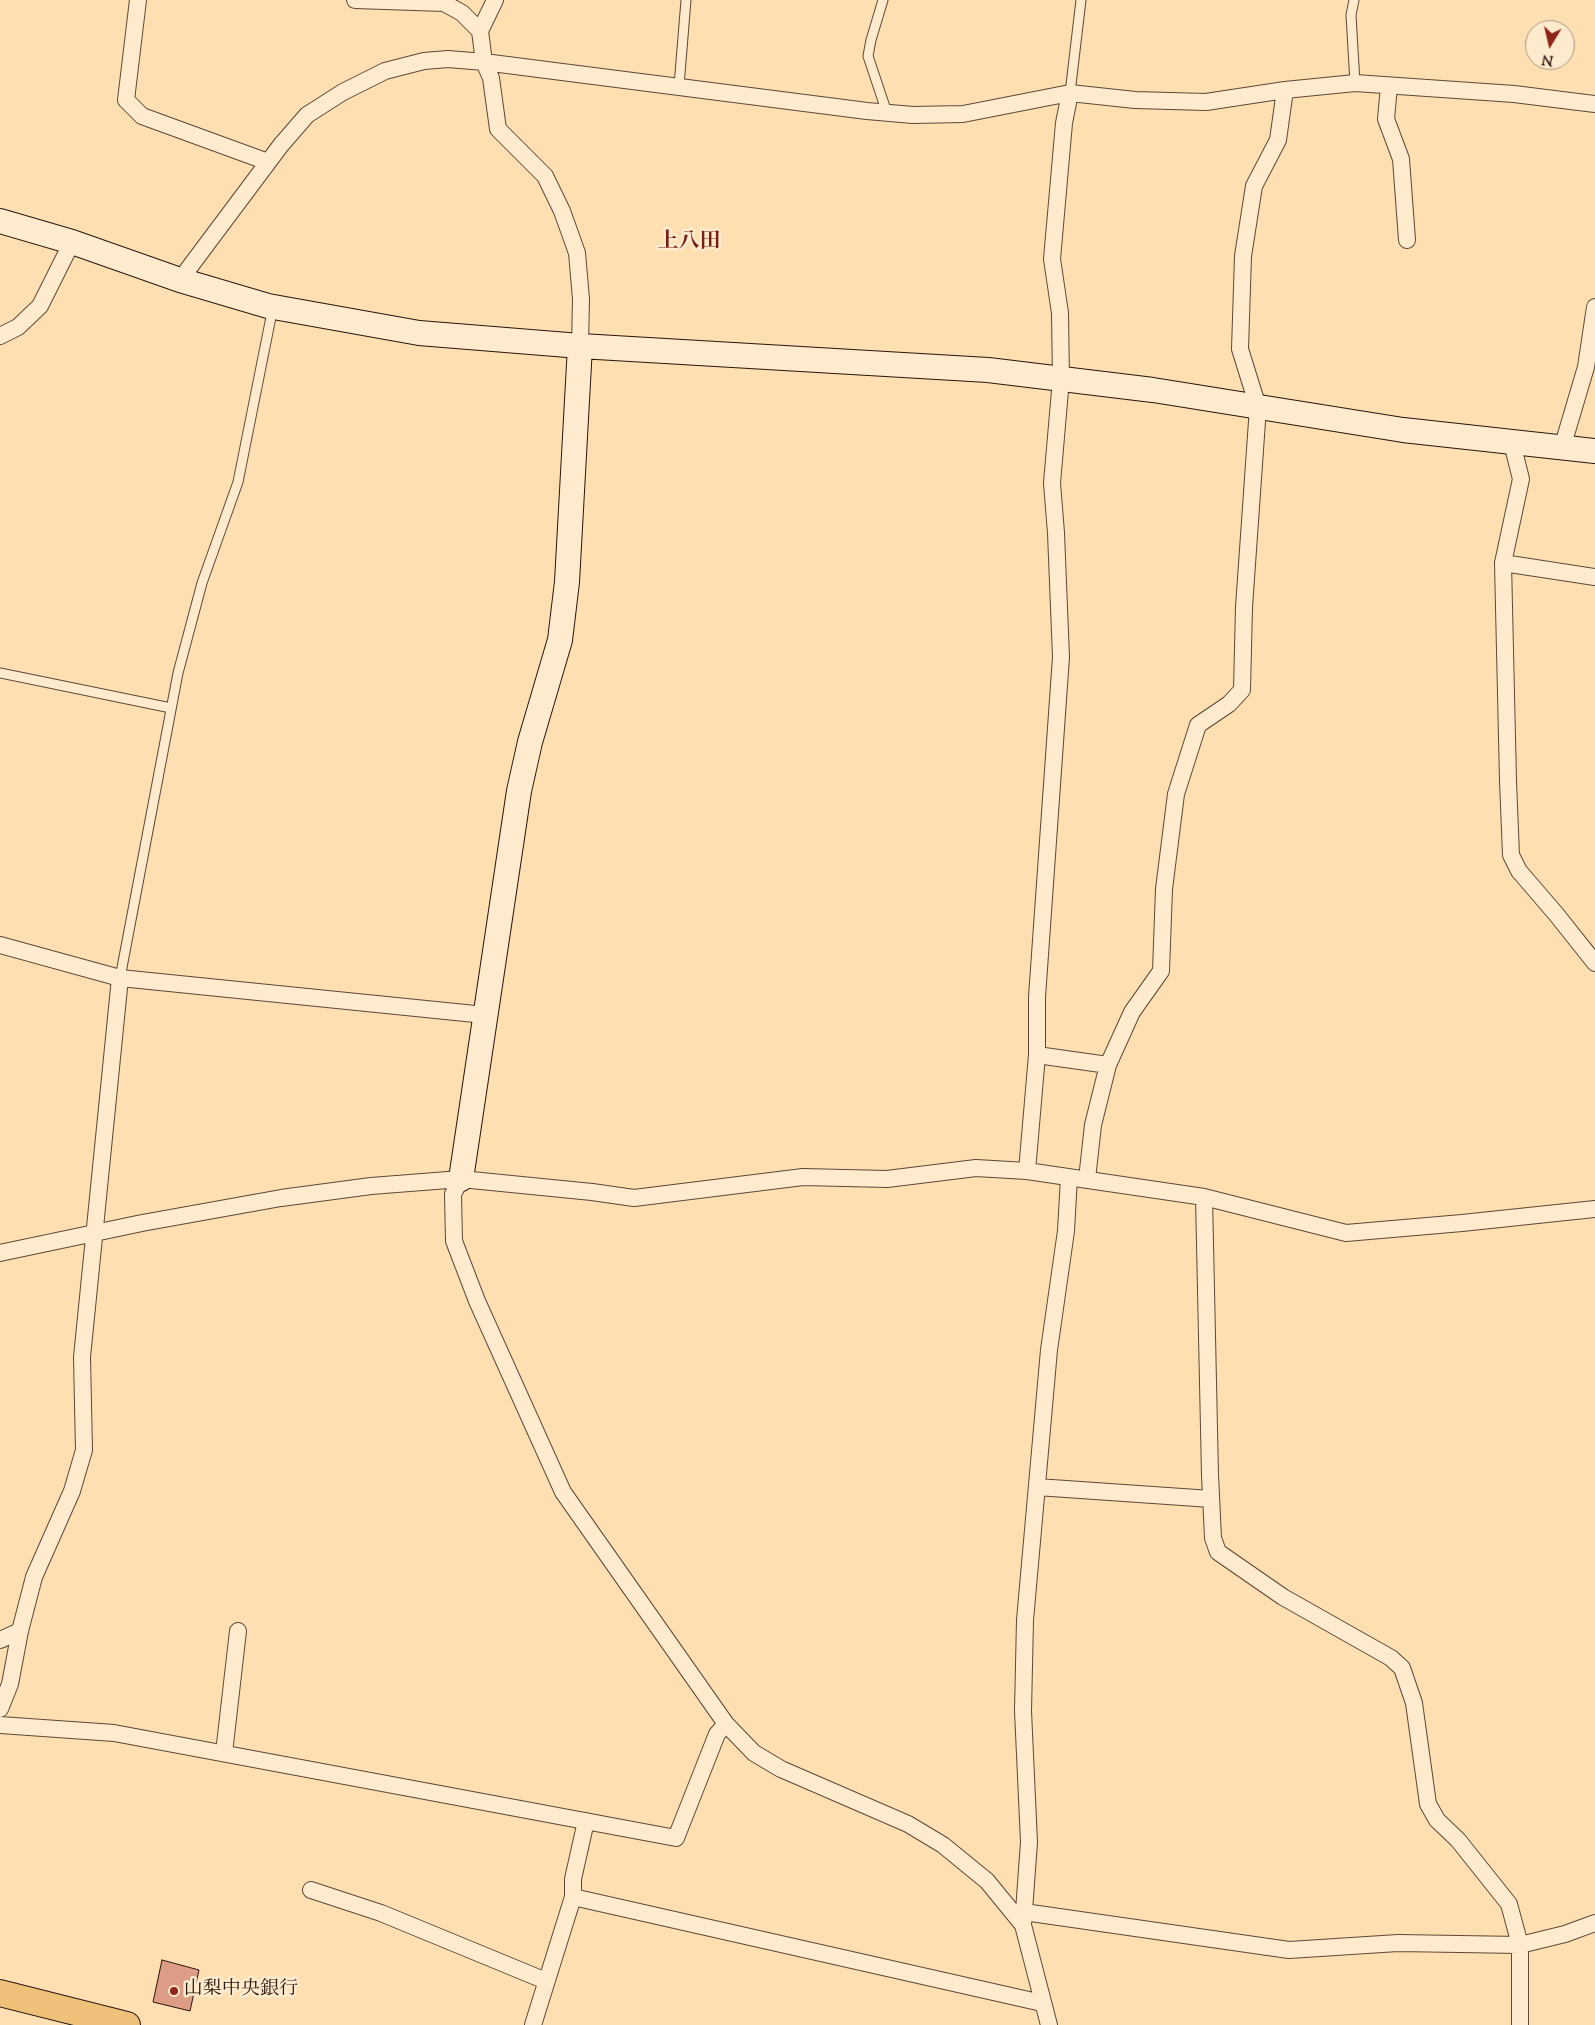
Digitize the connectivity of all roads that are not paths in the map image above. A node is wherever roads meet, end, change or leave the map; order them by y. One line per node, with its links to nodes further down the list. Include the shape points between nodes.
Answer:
1 (138, 0): 17 (street, via 126,100 142,116)
2 (355, 0): 8 (street, via 444,3 462,13)
3 (495, 0): 8 (street)
4 (686, 0): 11 (lane)
5 (883, 0): 16 (lane, via 868,56)
6 (1080, 0): 14 (lane)
7 (1354, 0): 10 (lane, via 1351,15)
8 (480, 31): 9 (street)
9 (484, 62): 11 (street); 17 (street, via 424,61 385,71 307,115); 25 (street, via 491,78 498,129 545,176 577,253 582,299)
10 (1355, 83): 12 (street); 13 (street)
11 (679, 86): 16 (street)
12 (1389, 86): 15 (street, via 1514,94); 19 (street, via 1386,119 1401,159)
13 (1285, 90): 14 (street, via 1206,102 1135,100); 27 (street, via 1278,140 1254,186 1243,256 1240,349)
14 (1070, 93): 16 (street, via 963,114); 26 (street, via 1064,123 1052,258 1060,313)
15 (1595, 104)
16 (887, 113)
17 (268, 162): 21 (street)
18 (0, 221): 20 (street)
19 (1407, 240)
20 (72, 242): 21 (street); 24 (street, via 40,306 18,327)
21 (180, 280): 23 (street)
22 (1595, 306): 29 (street, via 1586,367)
23 (273, 307): 25 (street, via 419,332); 34 (lane, via 238,482 202,583)
24 (0, 336)
25 (580, 346): 26 (street, via 988,370); 38 (street, via 567,582 560,640 519,791)
26 (1061, 379): 27 (street); 39 (street, via 1052,483 1061,657 1037,997)
27 (1258, 407): 28 (street, via 1403,430); 40 (street, via 1244,607 1242,690 1229,704 1198,725 1176,794 1164,889 1161,971 1132,1012)
28 (1512, 442): 29 (street); 31 (street, via 1521,479)
29 (1562, 448): 30 (street)
30 (1595, 452)
31 (1503, 564): 32 (street); 36 (street, via 1512,855 1519,871)
32 (1595, 577)
33 (0, 674): 34 (lane)
34 (171, 708): 37 (lane)
35 (0, 945): 37 (street)
36 (1595, 963)
37 (120, 978): 38 (street); 47 (street)
38 (485, 1015): 44 (street)
39 (1037, 1054): 40 (street); 41 (street)
40 (1108, 1065): 43 (street, via 1093,1124)
41 (1027, 1171): 42 (street); 44 (street, via 976,1168 888,1179 803,1177 634,1198)
42 (1069, 1178): 43 (street); 49 (street)
43 (1087, 1178): 45 (street)
44 (461, 1179): 47 (street, via 370,1186 281,1198); 55 (street, via 453,1194 454,1241 477,1302 563,1492)
45 (1204, 1197): 46 (street, via 1346,1233); 50 (street)
46 (1595, 1208)
47 (93, 1234): 48 (street); 51 (street, via 82,1357 84,1450 72,1491 34,1577)
48 (0, 1253)
49 (1037, 1487): 50 (street); 61 (street, via 1025,1620 1023,1711 1029,1842)
50 (1211, 1499): 63 (street, via 1213,1538 1218,1552 1283,1597 1402,1668 1414,1702 1428,1804 1436,1820 1458,1840 1509,1904)
51 (20, 1631): 53 (street); 54 (street, via 10,1684)
52 (238, 1631): 57 (street)
53 (0, 1640)
54 (0, 1709)
55 (726, 1724): 58 (street, via 717,1734 676,1838); 61 (street, via 754,1753 781,1769 908,1824 944,1845 987,1881)
56 (0, 1725): 57 (street, via 114,1733)
57 (224, 1753): 58 (street)
58 (586, 1821): 60 (street)
59 (311, 1890): 64 (street, via 381,1913)
60 (572, 1897): 64 (street); 66 (street)
61 (1024, 1919): 63 (street, via 1289,1950 1398,1943); 66 (street)
62 (1595, 1923): 63 (street)
63 (1520, 1945): 70 (street)
64 (546, 1981): 68 (street)
65 (0, 1993): 67 (main road)
66 (1042, 2003): 69 (street)
67 (127, 2025)
68 (532, 2025)
69 (1049, 2025)
70 (1520, 2025)

